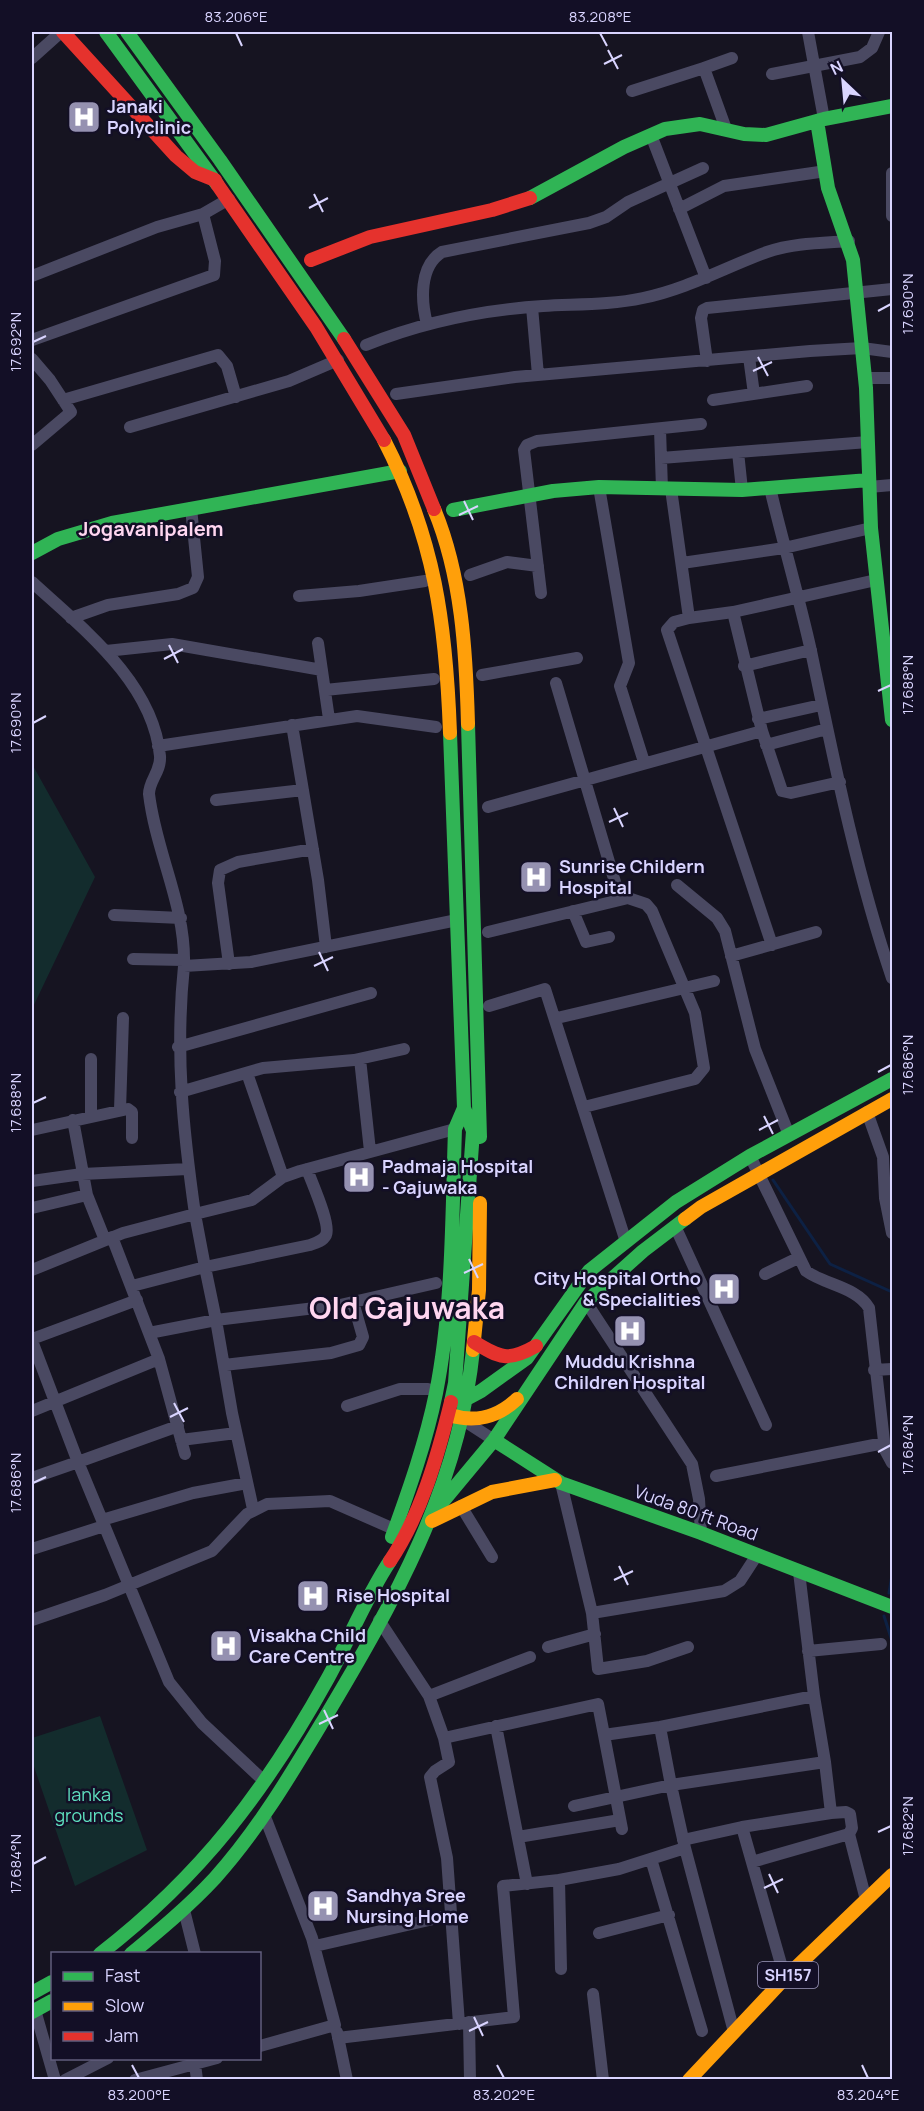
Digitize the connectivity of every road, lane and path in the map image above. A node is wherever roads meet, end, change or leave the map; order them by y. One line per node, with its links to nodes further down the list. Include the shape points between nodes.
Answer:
1 (62, 32): 7 (street); 20 (main road, via 176,156 195,172)
2 (106, 32): 20 (main road)
3 (127, 32): 143 (main road, via 363,369 404,435 442,528 458,588 467,685)
4 (808, 32): 9 (street)
5 (879, 32): 6 (street); 9 (street, via 864,55)
6 (892, 37)
7 (32, 58)
8 (732, 58): 10 (street)
9 (812, 66): 11 (street); 14 (street)
10 (704, 68): 12 (street); 15 (street)
11 (772, 74)
12 (632, 91)
13 (892, 106): 14 (main road)
14 (820, 120): 15 (main road, via 766,135); 18 (main road)
15 (726, 129): 16 (main road, via 700,124)
16 (651, 135): 21 (street); 27 (main road, via 536,196 492,210 370,237)
17 (703, 168): 21 (street)
18 (826, 171): 23 (street, via 724,186); 26 (main road, via 828,188)
19 (892, 173): 25 (street)
20 (215, 180): 22 (main road)
21 (670, 183): 23 (street); 33 (street, via 589,223 442,252 431,261 425,279 422,300)
22 (229, 199): 24 (street); 40 (main road)
23 (680, 209): 29 (street)
24 (203, 214): 28 (street); 34 (street, via 217,270 214,275)
25 (892, 216)
26 (849, 241): 29 (street, via 768,252); 31 (main road)
27 (311, 260)
28 (32, 276)
29 (706, 278): 32 (street, via 642,298 585,306)
30 (892, 289): 31 (street)
31 (855, 295): 36 (main road); 41 (street, via 707,308 701,318)
32 (532, 307): 33 (street); 42 (street)
33 (427, 324): 35 (street)
34 (32, 340)
35 (366, 345)
36 (862, 348): 37 (street); 38 (street); 43 (main road)
37 (892, 352)
38 (749, 357): 41 (street); 47 (street)
39 (32, 359): 49 (street)
40 (338, 360): 48 (street, via 289,381); 58 (main road, via 365,402)
41 (707, 361): 42 (street)
42 (538, 375): 46 (street)
43 (865, 378): 44 (street); 54 (main road)
44 (892, 378)
45 (807, 386): 47 (street)
46 (396, 394)
47 (754, 394): 50 (street)
48 (236, 397): 49 (street, via 227,366 218,355); 52 (street)
49 (63, 400): 55 (street, via 70,416)
50 (714, 400)
51 (701, 424): 53 (street)
52 (130, 428)
53 (660, 429): 57 (street); 65 (street, via 531,442 524,450)
54 (868, 442): 56 (street); 59 (main road)
55 (32, 445)
56 (738, 452): 57 (street); 64 (street)
57 (661, 459): 63 (street)
58 (400, 471): 66 (main road); 119 (main road, via 437,581 443,615)
59 (869, 484): 60 (street); 62 (main road); 68 (main road)
60 (892, 485)
61 (599, 487): 63 (main road); 65 (main road); 107 (street, via 629,663 620,686)
62 (770, 488): 64 (main road); 69 (street)
63 (667, 489): 64 (main road); 71 (street)
64 (742, 490)
65 (530, 496): 67 (main road); 72 (street)
66 (191, 508): 70 (main road, via 82,530); 81 (street, via 198,577 193,588 108,605)
67 (453, 510)
68 (871, 528): 69 (street); 74 (main road)
69 (784, 548): 71 (street); 79 (street)
70 (32, 553)
71 (682, 563): 82 (street)
72 (538, 566): 73 (street, via 507,562); 77 (street)
73 (470, 575)
74 (876, 580): 79 (street); 83 (main road)
75 (425, 581): 78 (street)
76 (32, 582): 81 (street)
77 (541, 593)
78 (298, 596)
79 (797, 597): 80 (street); 85 (street)
80 (733, 612): 82 (street); 89 (street)
81 (71, 618): 86 (street)
82 (689, 618): 106 (street, via 674,622 667,630)
83 (888, 627): 88 (main road)
84 (318, 643): 90 (street)
85 (811, 650): 89 (street); 95 (street)
86 (106, 651): 90 (street, via 172,644); 105 (street, via 132,684)
87 (577, 658): 91 (street)
88 (890, 659): 96 (main road)
89 (744, 666): 98 (street)
90 (322, 670): 94 (street)
91 (483, 675)
92 (435, 679): 94 (street)
93 (556, 683): 108 (street)
94 (325, 690): 97 (street)
95 (821, 705): 98 (street); 102 (street)
96 (892, 715): 99 (main road)
97 (329, 719): 100 (street); 101 (street, via 367,717)
98 (758, 719): 103 (street)
99 (892, 720)
100 (292, 725): 105 (street); 110 (street)
101 (436, 727)
102 (827, 729): 104 (street); 109 (street)
103 (762, 731): 104 (street); 106 (street)
104 (766, 745): 109 (street, via 782,791 791,793)
105 (158, 746): 118 (street, via 159,769 149,794)
106 (707, 746): 107 (street); 123 (street)
107 (644, 762): 108 (street)
108 (584, 780): 112 (street); 115 (street)
109 (840, 782): 129 (street, via 873,919)
110 (303, 790): 111 (street); 113 (street)
111 (216, 800)
112 (488, 807)
113 (313, 849): 124 (street); 128 (street, via 238,862 220,870 218,884)
114 (677, 885): 125 (street, via 717,918)
115 (620, 899): 116 (street); 131 (street, via 638,899 652,911)
116 (573, 911): 120 (street); 122 (street, via 586,942)
117 (114, 915): 118 (street)
118 (181, 918): 127 (street)
119 (457, 920): 124 (street); 145 (main road)
120 (488, 932)
121 (816, 932): 123 (street)
122 (609, 937)
123 (772, 945): 125 (street)
124 (326, 947): 128 (street)
125 (731, 956): 153 (street, via 754,1049)
126 (133, 959): 127 (street)
127 (184, 963): 128 (street); 136 (street)
128 (229, 964)
129 (892, 978)
130 (714, 981): 131 (street)
131 (685, 987): 135 (street); 146 (street, via 699,1029 704,1061 700,1075)
132 (370, 993): 136 (street)
133 (489, 1006): 135 (street, via 545,989)
134 (123, 1018): 147 (street)
135 (557, 1018): 146 (street)
136 (178, 1047): 142 (street)
137 (404, 1049): 139 (street)
138 (91, 1059): 149 (street)
139 (360, 1059): 140 (street, via 281,1065); 155 (street)
140 (247, 1072): 142 (street); 161 (street)
141 (892, 1079): 153 (main road)
142 (180, 1092): 157 (street)
143 (487, 1094): 145 (main road); 183 (main road)
144 (892, 1099): 148 (main road)
145 (464, 1102): 151 (main road); 191 (main road, via 473,1131 458,1360)
146 (584, 1107): 170 (street)
147 (120, 1110): 149 (street); 154 (street, via 128,1108 132,1112)
148 (867, 1112): 159 (main road); 164 (street, via 883,1157)
149 (91, 1115): 150 (street)
150 (73, 1119): 152 (street); 160 (street)
151 (455, 1129): 155 (street); 222 (main road, via 448,1295 437,1385 428,1428)
152 (32, 1130)
153 (789, 1135): 156 (main road)
154 (132, 1138)
155 (370, 1151): 158 (street)
156 (750, 1156): 159 (street); 170 (main road, via 676,1202)
157 (189, 1168): 160 (street); 166 (street)
158 (307, 1169): 161 (street); 172 (street, via 326,1223 322,1240)
159 (759, 1172): 167 (main road); 171 (street)
160 (82, 1174): 162 (street); 163 (street)
161 (283, 1177): 166 (street, via 252,1200)
162 (32, 1181)
163 (87, 1195): 165 (street); 169 (street)
164 (889, 1197): 168 (street)
165 (32, 1208)
166 (195, 1214): 169 (street); 172 (street)
167 (675, 1226): 179 (main road); 198 (street)
168 (892, 1233)
169 (108, 1239): 173 (street); 176 (street)
170 (626, 1242): 184 (main road, via 579,1282)
171 (798, 1258): 174 (street); 188 (street, via 816,1278 865,1301 872,1320)
172 (205, 1267): 176 (street); 180 (street)
173 (32, 1270)
174 (765, 1274)
175 (436, 1283): 178 (street)
176 (132, 1286): 177 (street)
177 (137, 1300): 181 (street); 182 (street)
178 (354, 1302): 180 (street); 186 (street, via 363,1337 353,1348)
179 (586, 1302): 189 (main road); 218 (street, via 692,1464)
180 (216, 1320): 181 (street); 186 (street)
181 (149, 1333): 185 (street)
182 (32, 1340): 193 (street)
183 (474, 1342): 184 (main road, via 504,1359); 192 (main road)
184 (536, 1346): 192 (main road, via 510,1372)
185 (159, 1359): 193 (street); 199 (street)
186 (224, 1365): 200 (street)
187 (892, 1369): 188 (street)
188 (874, 1370): 203 (street)
189 (532, 1383): 197 (main road, via 503,1411); 202 (main road)
190 (428, 1389): 194 (street, via 400,1389)
191 (452, 1398): 192 (main road); 196 (main road)
192 (468, 1398): 197 (main road)
193 (55, 1402): 195 (street); 205 (street)
194 (347, 1406)
195 (32, 1411)
196 (447, 1414): 197 (main road); 208 (main road)
197 (463, 1420): 202 (street); 212 (main road)
198 (766, 1425)
199 (178, 1426): 201 (street); 205 (street)
200 (236, 1433): 201 (street); 211 (street)
201 (181, 1440): 204 (street)
202 (494, 1440): 210 (main road, Vuda 80 ft Road); 215 (main road)
203 (884, 1443): 206 (street); 207 (street)
204 (185, 1454)
205 (78, 1462): 209 (street); 216 (street)
206 (892, 1463)
207 (716, 1476)
208 (426, 1477): 212 (main road); 222 (main road, via 413,1515)
209 (32, 1478)
210 (558, 1482): 213 (main road, via 492,1492); 218 (main road, Vuda 80 ft Road); 226 (street)
211 (247, 1483): 214 (street); 216 (street, via 193,1493)
212 (442, 1484): 215 (main road)
213 (461, 1506): 215 (main road); 221 (street)
214 (253, 1509): 217 (street, via 330,1501); 224 (street, via 212,1551)
215 (433, 1516): 228 (main road)
216 (103, 1523): 219 (street); 224 (street)
217 (387, 1526)
218 (701, 1533): 220 (main road, Vuda 80 ft Road)
219 (32, 1549)
220 (757, 1556): 223 (main road, Vuda 80 ft Road); 226 (street, via 740,1581 724,1591)
221 (492, 1557)
222 (385, 1568): 242 (main road, via 322,1690)
223 (799, 1572): 225 (main road, Vuda 80 ft Road); 233 (street)
224 (127, 1585): 227 (street); 242 (street, via 169,1682 202,1723)
225 (892, 1607)
226 (592, 1613): 229 (street)
227 (32, 1620)
228 (380, 1620): 235 (street); 247 (main road)
229 (595, 1634): 231 (street); 232 (street, via 598,1669 647,1661)
230 (881, 1644): 233 (street)
231 (548, 1647)
232 (688, 1647)
233 (808, 1651): 236 (street)
234 (530, 1657): 235 (street)
235 (429, 1696): 240 (street)
236 (814, 1696): 238 (street); 241 (street)
237 (496, 1726): 239 (street, via 598,1704); 240 (street); 250 (street)
238 (660, 1727): 239 (street); 243 (street)
239 (604, 1735): 244 (street)
240 (444, 1738): 259 (street, via 449,1762 430,1777 447,1858)
241 (825, 1762): 243 (street); 246 (street)
242 (264, 1781): 263 (main road, via 194,1873 158,1908)
243 (671, 1785): 244 (street); 251 (street)
244 (616, 1797): 245 (street); 250 (street, via 621,1824)
245 (574, 1806)
246 (831, 1813): 248 (street); 249 (street, via 850,1814)
247 (265, 1817): 258 (main road); 262 (street)
248 (742, 1827): 251 (street); 253 (street)
249 (849, 1834): 253 (street); 257 (street)
250 (518, 1838): 256 (street)
251 (684, 1844): 252 (street); 276 (street)
252 (651, 1860): 255 (street); 260 (street)
253 (752, 1862): 267 (street)
254 (892, 1875): 257 (main road, SH157)
255 (558, 1881): 256 (street); 266 (street)
256 (527, 1884): 273 (street, via 503,1886 514,2017)
257 (866, 1900): 267 (main road, SH157)
258 (184, 1910): 264 (main road); 265 (street)
259 (451, 1915): 262 (street); 273 (street)
260 (669, 1915): 261 (street); 275 (street)
261 (599, 1933)
262 (315, 1946): 274 (street)
263 (101, 1952)
264 (132, 1952)
265 (195, 1952)
266 (561, 1969)
267 (784, 1978): 276 (main road, SH157)
268 (51, 1983): 269 (main road)
269 (32, 1993)
270 (593, 1994): 288 (street)
271 (51, 2002): 272 (main road)
272 (33, 2011): 282 (street)
273 (464, 2023): 277 (street); 287 (street)
274 (335, 2025): 277 (street); 278 (street)
275 (702, 2031)
276 (734, 2032): 289 (main road, SH157)
277 (338, 2038): 286 (street)
278 (261, 2046)
279 (104, 2060): 283 (street)
280 (210, 2060): 281 (street)
281 (195, 2064): 284 (street); 285 (street)
282 (55, 2079)
283 (65, 2079)
284 (135, 2079)
285 (197, 2079)
286 (347, 2079)
287 (470, 2079)
288 (603, 2079)
289 (690, 2079)

